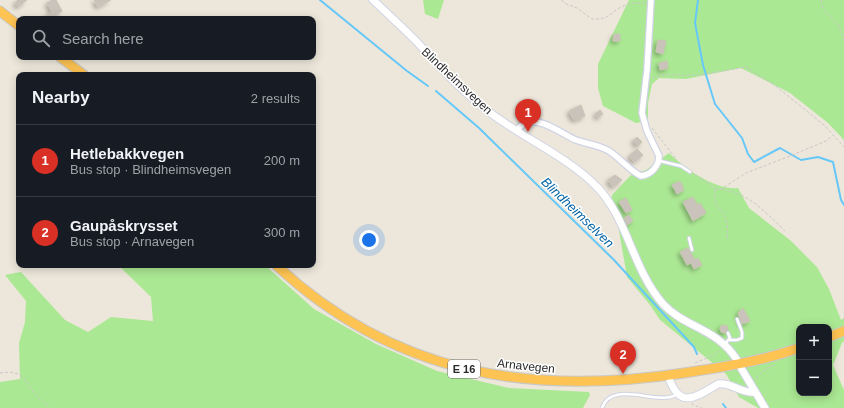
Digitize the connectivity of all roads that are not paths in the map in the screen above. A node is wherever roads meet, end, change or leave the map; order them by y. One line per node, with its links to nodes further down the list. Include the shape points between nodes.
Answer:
1 (374, 0): 7 (street, Blindheimsvegen, via 476,101)
2 (650, 2): 8 (street, via 642,113)
3 (0, 11): 4 (highway)
4 (16, 24)
5 (64, 60): 6 (highway)
6 (80, 72)
7 (517, 130): 8 (street, via 522,125 535,122 546,124 568,136 608,151 641,176 651,172); 17 (street, Blindheimsvegen, via 597,186 614,212 656,294 671,310)
8 (659, 161): 9 (lane, via 680,166)
9 (690, 172)
10 (689, 238): 11 (lane)
11 (692, 250)
12 (279, 268): 21 (highway, Arnavegen / E 16, via 329,308 372,333 412,352 462,368 514,379 555,382 608,381)
13 (737, 319): 17 (lane, via 742,338)
14 (844, 331): 16 (highway)
15 (728, 333): 17 (lane)
16 (832, 336)
17 (727, 342): 19 (street, Blindheimsvegen)
18 (796, 349): 21 (highway, Arnavegen / E 16, via 743,363)
19 (737, 360)
20 (741, 368): 22 (street)
21 (668, 375): 23 (street)
22 (753, 390): 23 (street, via 743,391 722,383 692,401 681,401); 25 (street)
23 (674, 396): 24 (lane, via 657,398 621,394 608,399)
24 (602, 408)
25 (765, 408)

